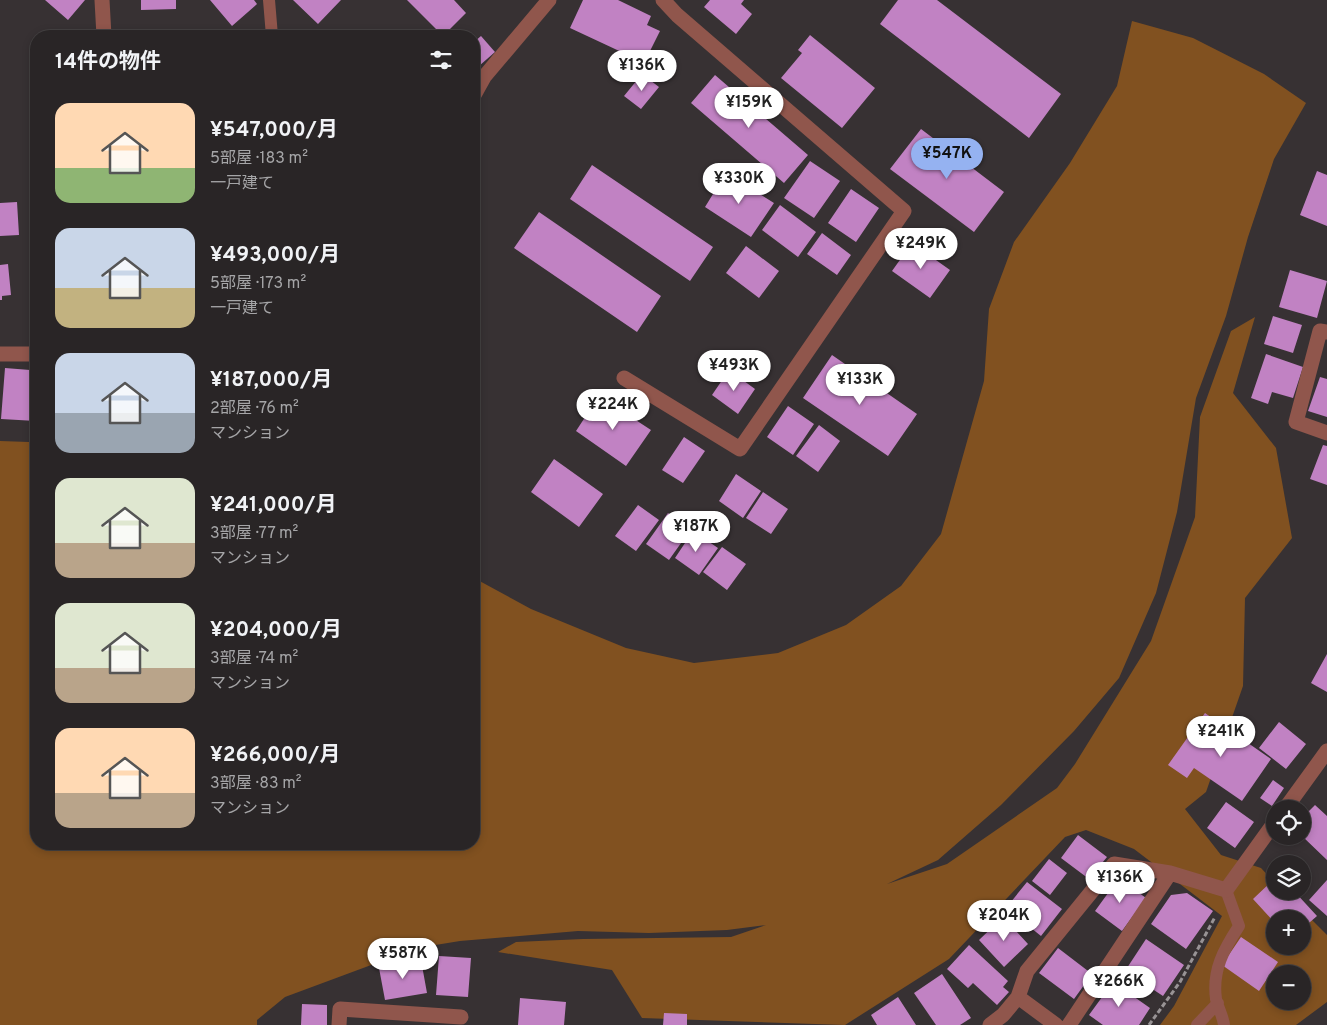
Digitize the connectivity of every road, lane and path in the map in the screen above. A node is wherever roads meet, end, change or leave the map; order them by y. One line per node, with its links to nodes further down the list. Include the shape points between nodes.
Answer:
1 (102, 0): 5 (street)
2 (269, 0): 6 (lane)
3 (549, 0): 7 (street)
4 (664, 0): 11 (street, via 677,15 904,211 740,449)
5 (104, 30)
6 (272, 30)
7 (480, 84)
8 (1327, 332): 12 (street, via 1320,330 1296,422)
9 (0, 354): 10 (street)
10 (30, 356)
11 (624, 378)
12 (1327, 433)
13 (1327, 751): 14 (street)
14 (1292, 800)
15 (1266, 834): 17 (street)
16 (1170, 873): 17 (street); 18 (street, via 1114,864 1027,971); 24 (street)
17 (1226, 890): 19 (lane, via 1239,926 1220,954 1216,977); 25 (path, via 1221,906 1184,974)
18 (1018, 998): 22 (street, via 1004,1015); 23 (street)
19 (1218, 1003): 26 (lane); 27 (lane)
20 (461, 1017): 21 (street, via 340,1009)
21 (339, 1025)
22 (990, 1025)
23 (1056, 1025)
24 (1069, 1025)
25 (1150, 1025)
26 (1197, 1025)
27 (1224, 1025)

